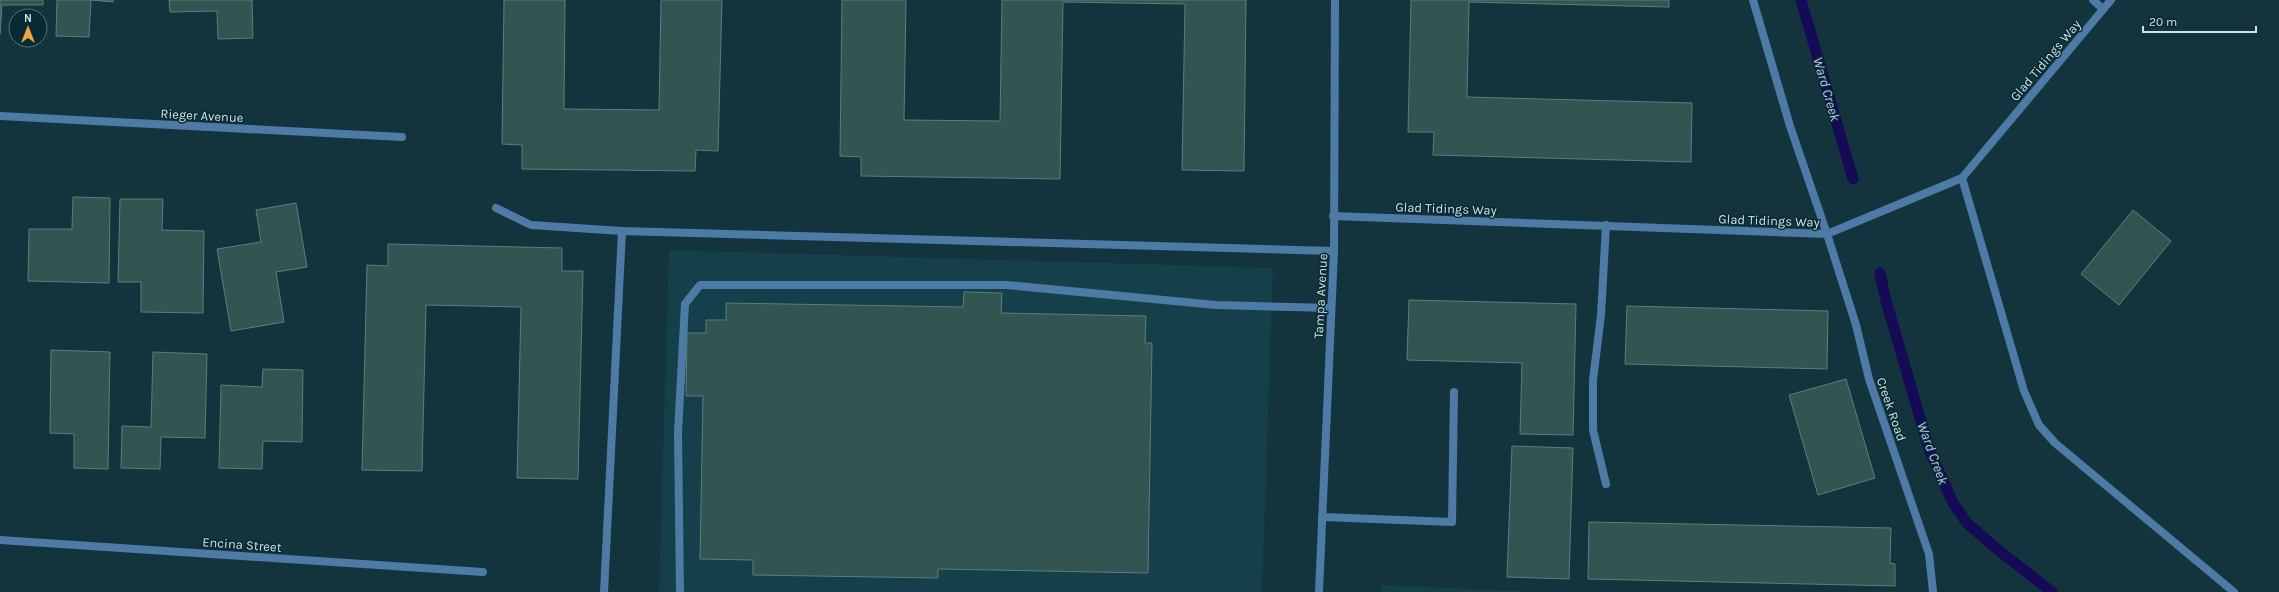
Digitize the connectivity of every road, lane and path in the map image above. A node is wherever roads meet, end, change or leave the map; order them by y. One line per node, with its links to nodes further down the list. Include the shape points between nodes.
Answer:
1 (1335, 0): 10 (street, Tampa Avenue)
2 (1753, 0): 13 (street, Creek Road, via 1790,126)
3 (2093, 0): 5 (street)
4 (2110, 0): 5 (street, Glad Tidings Way)
5 (2103, 9): 8 (street, Glad Tidings Way)
6 (0, 116): 7 (street, Rieger Avenue)
7 (402, 137)
8 (1962, 178): 13 (street, Glad Tidings Way); 25 (street, via 2024,391 2039,425 2054,443)
9 (496, 208): 12 (street, via 531,225)
10 (1333, 216): 11 (street, Glad Tidings Way); 14 (street, Tampa Avenue)
11 (1606, 225): 13 (street, Glad Tidings Way); 17 (street, via 1601,315 1593,380 1593,430)
12 (622, 231): 14 (street); 21 (street)
13 (1827, 234): 24 (street, Creek Road, via 1856,325 1869,379 1929,554)
14 (1334, 251): 15 (street, Tampa Avenue)
15 (1331, 308): 18 (street, Tampa Avenue); 22 (street, via 1216,305 1007,284 700,284 685,304 678,432)
16 (1454, 392): 18 (street, via 1452,522)
17 (1606, 484)
18 (1322, 516): 23 (street, Tampa Avenue)
19 (0, 540): 20 (street, Encina Street)
20 (483, 572)
21 (604, 592)
22 (680, 592)
23 (1319, 592)
24 (1933, 592)
25 (2234, 592)

